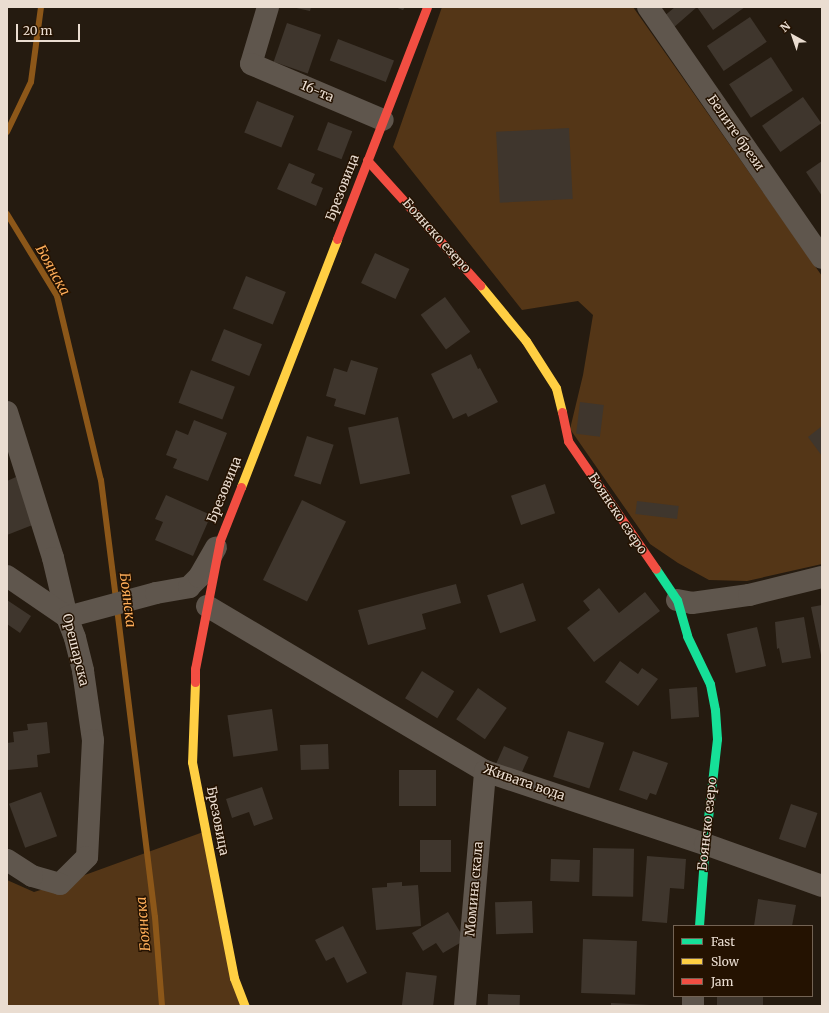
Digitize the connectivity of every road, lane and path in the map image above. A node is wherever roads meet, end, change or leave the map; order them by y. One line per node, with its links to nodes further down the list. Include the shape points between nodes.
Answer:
1 (268, 7): 4 (street, 16-та, via 251,64)
2 (427, 7): 4 (street, Брезовица)
3 (648, 7): 6 (street, Белите брези)
4 (383, 120): 5 (street, Брезовица)
5 (367, 160): 8 (street, Брезовица); 11 (street, Боянско езеро, via 457,258 526,341 556,388 568,441)
6 (822, 258)
7 (7, 412): 13 (street, Орешарска, via 53,558)
8 (220, 540): 12 (street, Брезовица); 13 (street, via 207,566 189,587 156,592)
9 (7, 576): 13 (street)
10 (822, 577): 11 (street, via 749,595 692,603)
11 (677, 600): 15 (street, Боянско езеро, via 687,636 710,684 715,710 717,739)
12 (207, 606): 14 (street, Живата вода); 19 (street, Брезовица, via 194,669 192,762 234,978)
13 (67, 617): 16 (street, Орешарска, via 83,671 93,740 87,857 60,884 32,876)
14 (485, 771): 15 (street, Живата вода); 20 (street, Момина скала)
15 (705, 844): 17 (street, Живата вода); 18 (street, Боянско езеро)
16 (7, 860)
17 (822, 886)
18 (699, 925)
19 (245, 1006)
20 (464, 1006)

